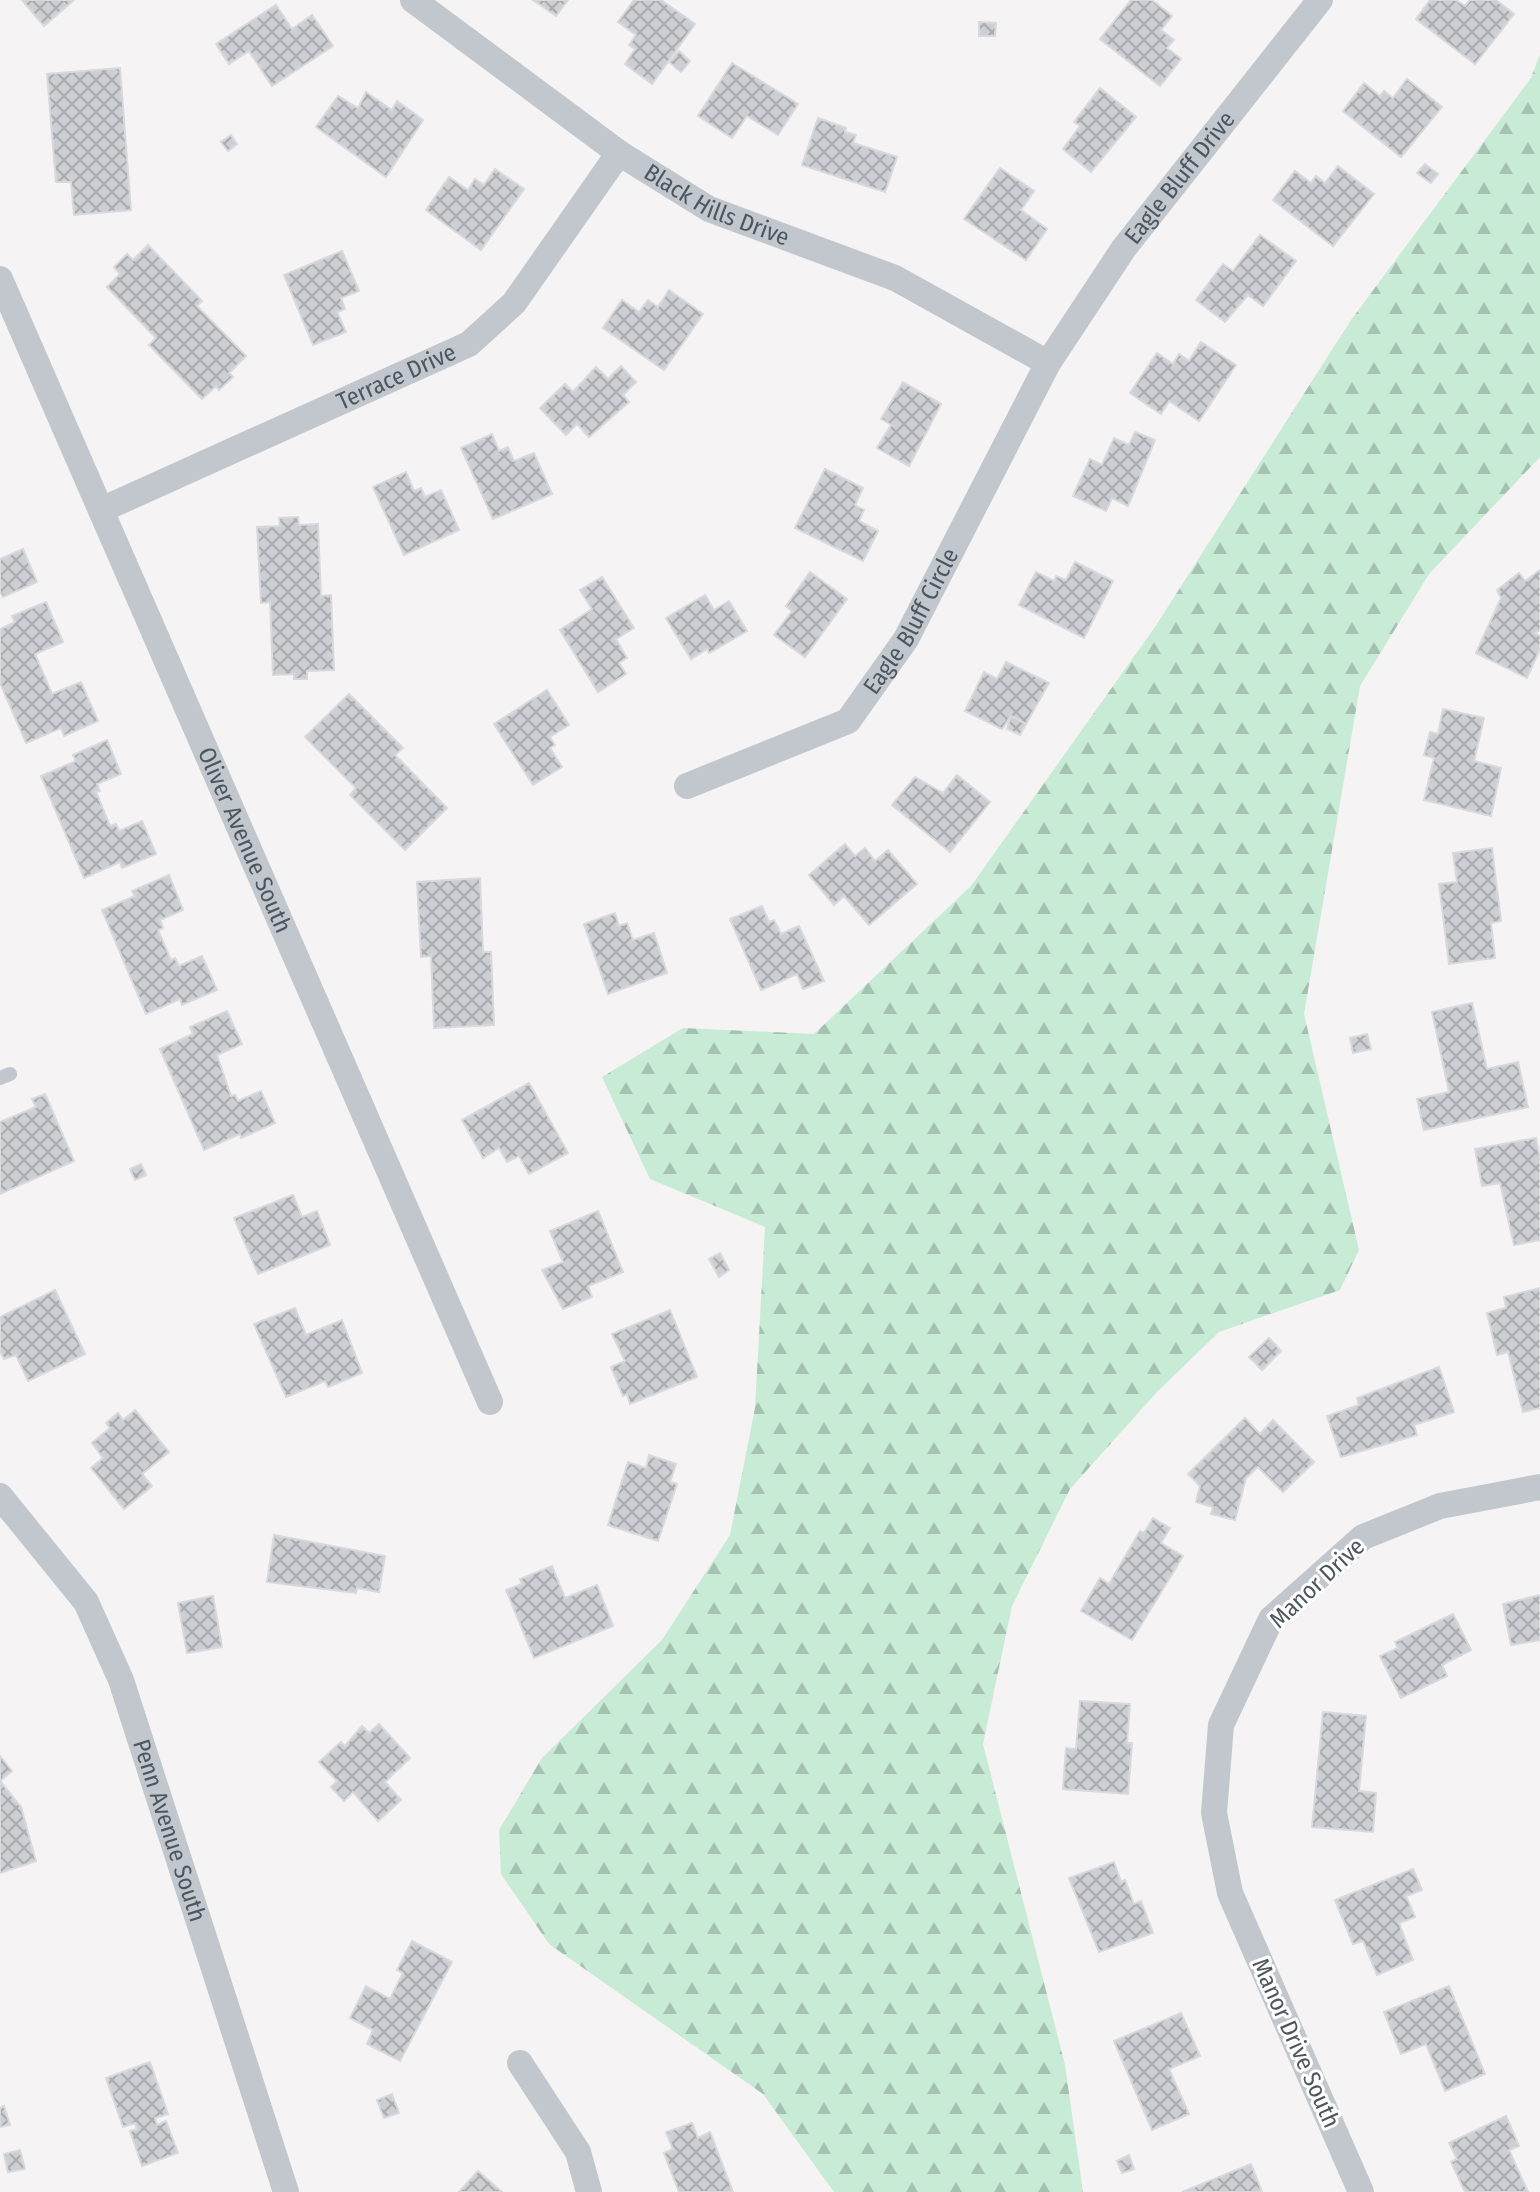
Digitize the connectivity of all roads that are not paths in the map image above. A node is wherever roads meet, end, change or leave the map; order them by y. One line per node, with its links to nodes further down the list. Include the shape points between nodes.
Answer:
1 (413, 0): 3 (street, Black Hills Drive)
2 (1320, 0): 5 (street, Eagle Bluff Drive, via 1124,248)
3 (619, 153): 5 (street, Black Hills Drive, via 709,209 895,278); 6 (street, Terrace Drive, via 514,303 469,344)
4 (0, 279): 6 (street, Oliver Avenue South)
5 (1048, 363): 7 (street, Eagle Bluff Circle, via 906,639 848,721)
6 (101, 510): 8 (street, Oliver Avenue South)
7 (687, 786)
8 (490, 1402)
9 (1540, 1487): 11 (street, Manor Drive, via 1440,1506 1363,1537 1271,1619 1221,1725 1214,1813)
10 (0, 1496): 13 (street, Penn Avenue South, via 86,1602 121,1680)
11 (1230, 1893): 15 (street, Manor Drive South)
12 (520, 2063): 14 (street, via 578,2152)
13 (286, 2192)
14 (589, 2192)
15 (1361, 2192)

